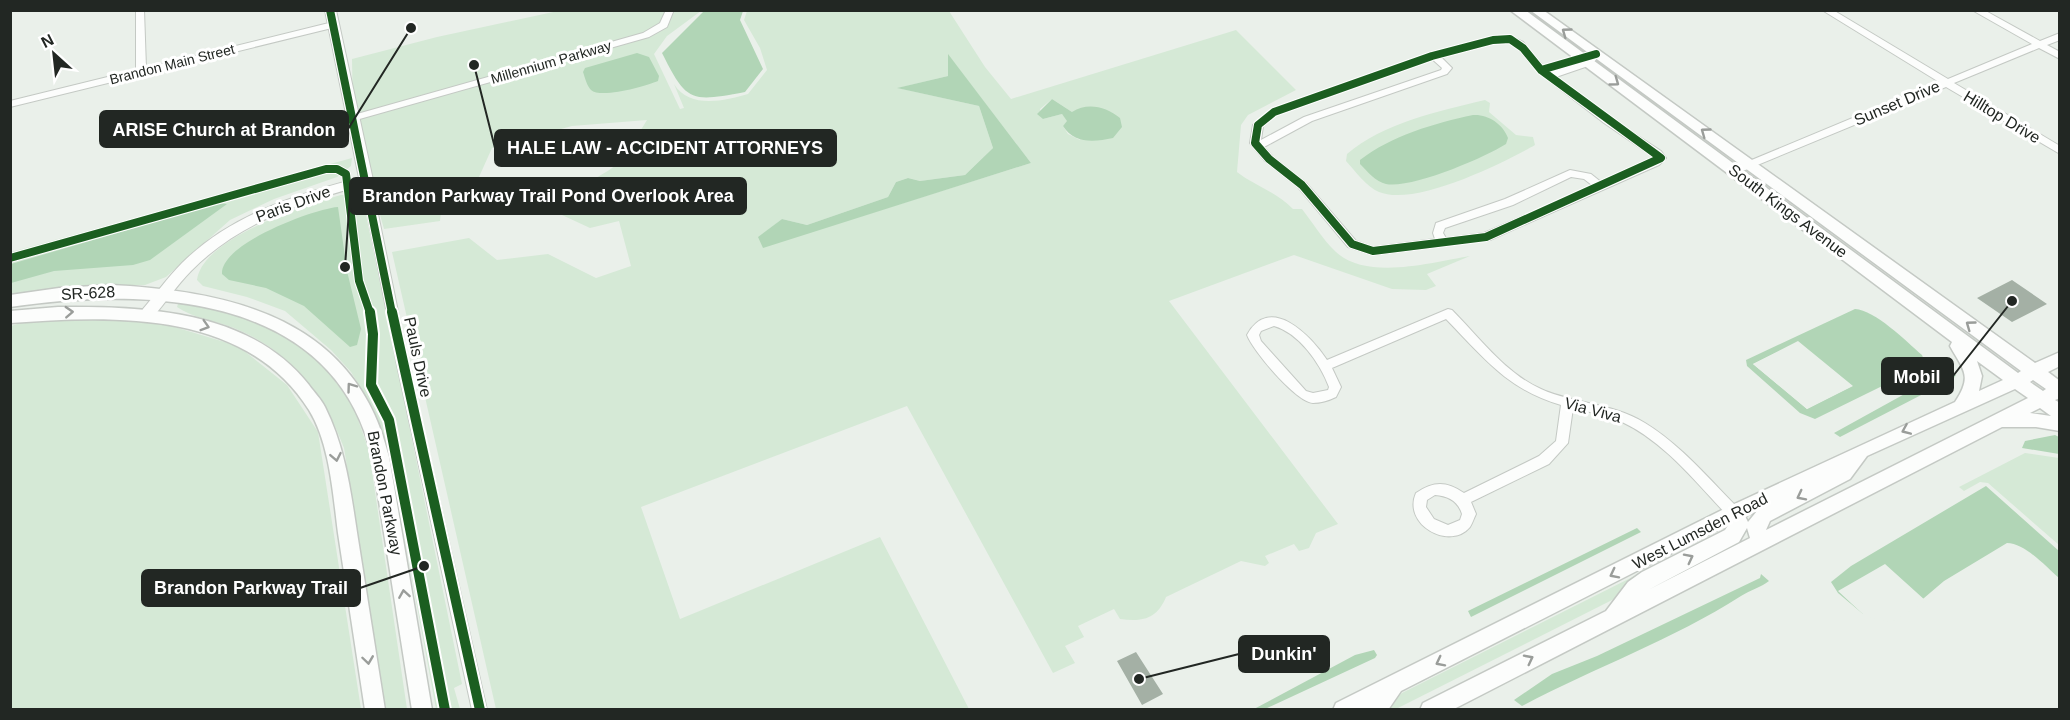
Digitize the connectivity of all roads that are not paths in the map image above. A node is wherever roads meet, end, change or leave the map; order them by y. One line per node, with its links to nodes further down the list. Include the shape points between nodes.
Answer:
1 (140, 10): 14 (street)
2 (330, 10): 8 (street, Pauls Drive)
3 (1516, 10): 13 (main road, South Kings Avenue)
4 (1536, 10): 13 (main road, South Kings Avenue, one-way to 4)
5 (1826, 10): 16 (street, Hilltop Drive)
6 (1976, 10): 10 (street)
7 (669, 12): 18 (street, Millennium Parkway, via 664,25 646,35)
8 (333, 25): 14 (street, Brandon Main Street); 18 (street, Pauls Drive)
9 (2060, 36): 10 (street, Sunset Drive)
10 (2039, 44): 12 (street); 16 (street, Sunset Drive)
11 (1435, 56): 15 (street, via 1496,38 1510,39 1523,46 1528,57); 19 (street, via 1274,112 1258,125); 19 (street, via 1446,64 1444,72 1308,119)
12 (2060, 56)
13 (1588, 58): 15 (street); 21 (main road, South Kings Avenue, one-way to 13); 22 (main road, South Kings Avenue, one-way to 22)
14 (141, 72): 17 (street, Brandon Main Street)
15 (1545, 73): 24 (street, via 1661,158)
16 (1946, 83): 20 (street, Hilltop Drive); 21 (street, Sunset Drive)
17 (10, 104)
18 (353, 118): 23 (street, Pauls Drive)
19 (1257, 146): 25 (street, via 1302,185 1352,244 1373,251)
20 (2060, 151)
21 (1750, 165): 22 (street, Sunset Drive); 33 (main road, South Kings Avenue, one-way to 21)
22 (1734, 171): 26 (main road, South Kings Avenue)
23 (366, 180): 27 (street, Paris Drive, via 285,203 240,225 192,262); 50 (street, Pauls Drive)
24 (1599, 186): 25 (street, via 1567,204 1486,237); 25 (street, via 1579,173 1570,173 1509,202 1440,226)
25 (1442, 243)
26 (1876, 276): 34 (main road, South Kings Avenue); 38 (main road, via 1884,291 1968,356 1975,384)
27 (165, 293): 28 (main road, SR-628, via 104,291); 29 (street, Paris Drive); 49 (main road, Brandon Parkway, one-way to 27, via 378,444 357,394 327,359 280,325 224,304)
28 (10, 301)
29 (148, 313): 30 (main road, one-way to 29, via 88,310); 48 (main road, one-way to 48, via 199,324 249,344 287,371 318,410 336,459)
30 (10, 317)
31 (2060, 358): 33 (main road, West Lumsden Road)
32 (1326, 366): 32 (street, via 1290,326 1273,321 1257,328 1253,335 1302,394 1313,398 1332,393 1335,387); 37 (street, Via Viva, via 1448,313 1533,391)
33 (2034, 372): 34 (main road, West Lumsden Road); 35 (main road, South Kings Avenue)
34 (2017, 381): 36 (main road, South Kings Avenue); 38 (main road, West Lumsden Road)
35 (2059, 390): 36 (main road)
36 (2041, 399): 39 (main road, South Kings Avenue); 40 (main road)
37 (1568, 405): 43 (street, via 1562,443 1544,460); 44 (street, Via Viva, via 1605,411 1642,427)
38 (1960, 407): 42 (main road, West Lumsden Road, one-way to 42)
39 (2060, 413)
40 (1997, 422): 41 (main road, via 2036,420); 45 (main road)
41 (2060, 424)
42 (1864, 450): 44 (main road, West Lumsden Road); 45 (main road, one-way to 45, via 1844,474 1764,515 1756,526)
43 (1463, 501)
44 (1734, 513): 46 (main road, one-way to 44, via 1648,578 1732,536 1740,524); 47 (main road, West Lumsden Road, one-way to 47)
45 (1760, 540): 46 (main road)
46 (1610, 617): 53 (main road, one-way to 46)
47 (1395, 684): 51 (main road, West Lumsden Road); 52 (main road)
48 (375, 710)
49 (422, 710)
50 (480, 710)
51 (1343, 710)
52 (1375, 710)
53 (1430, 710)

